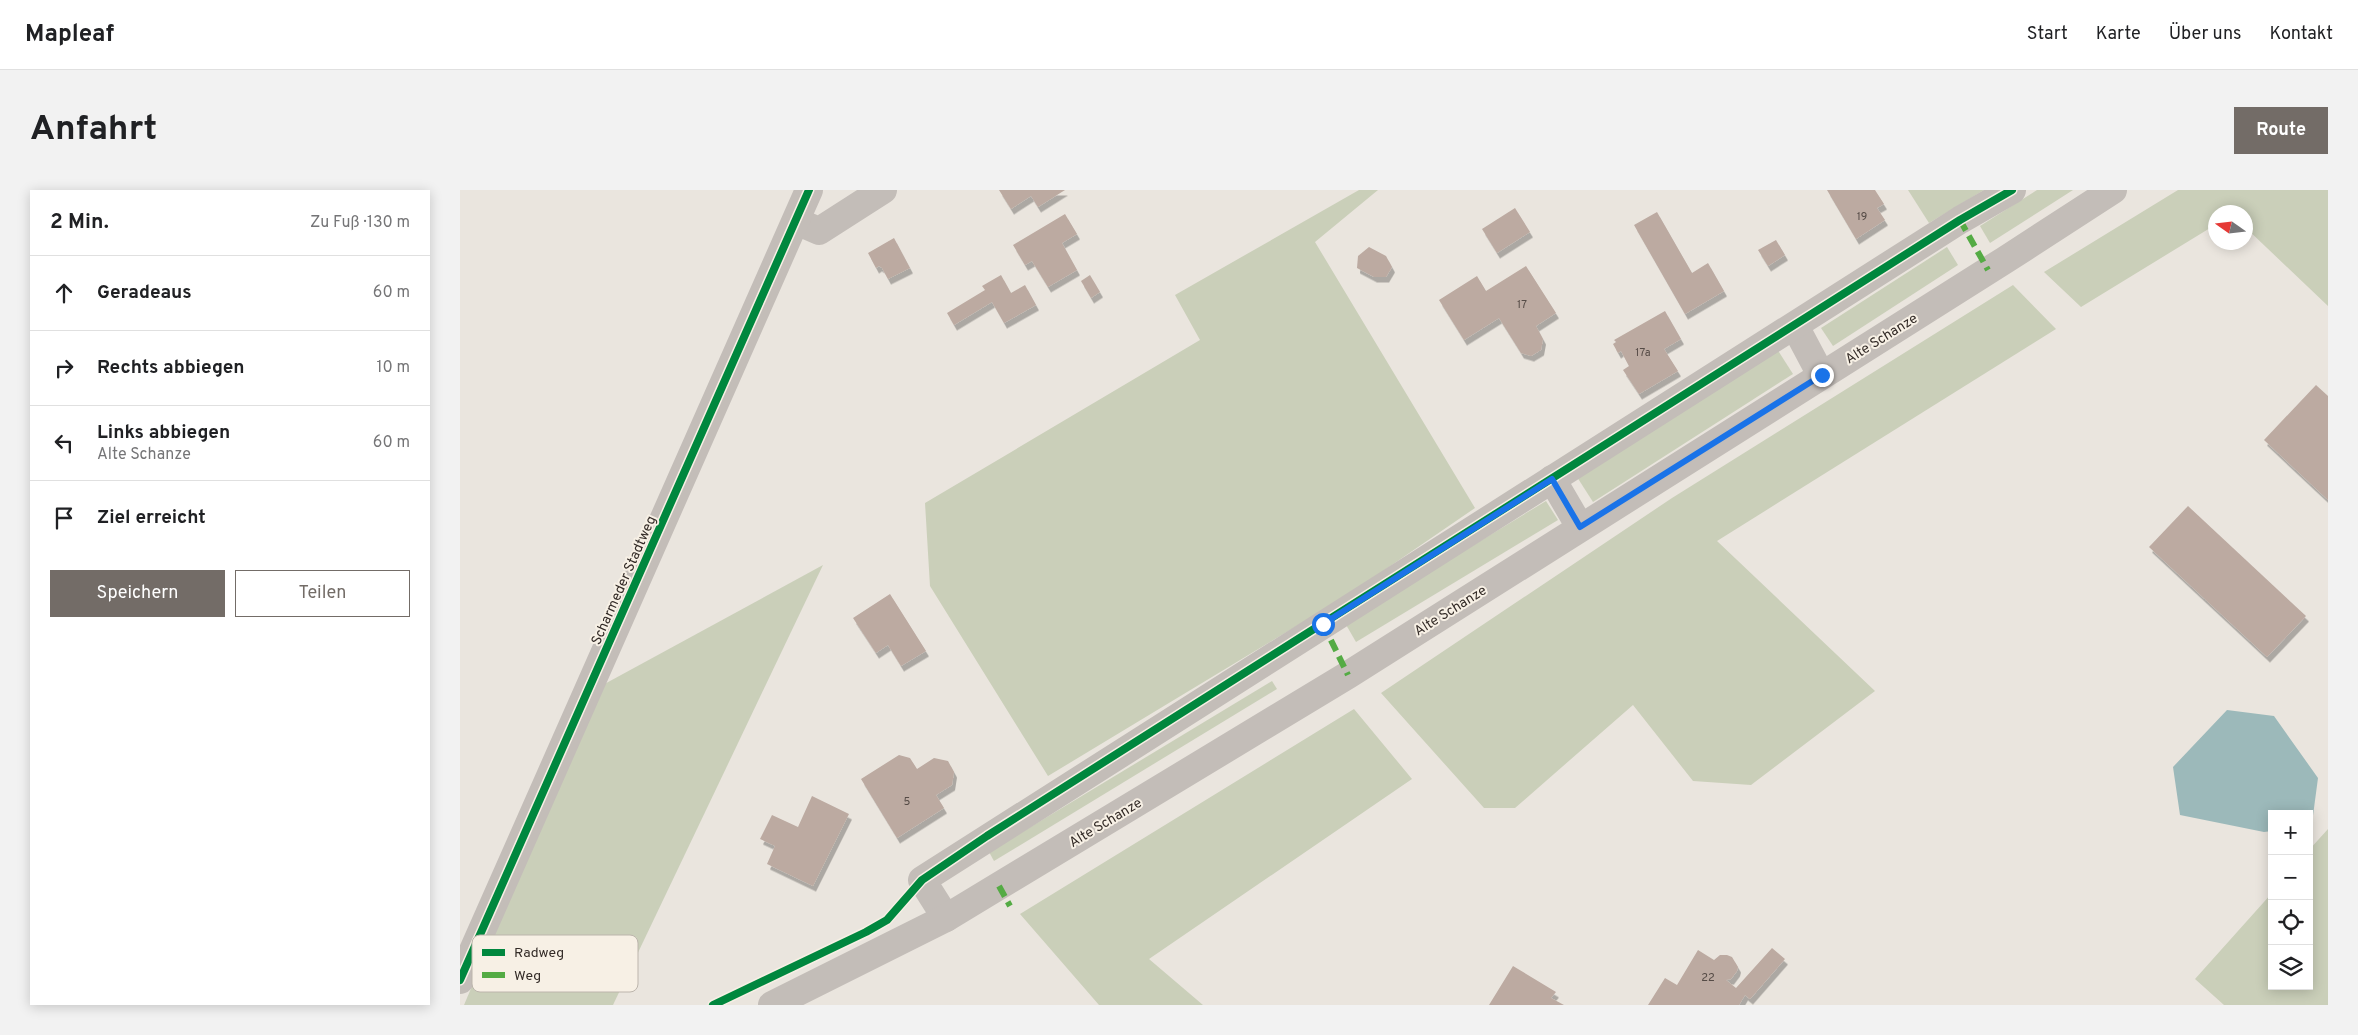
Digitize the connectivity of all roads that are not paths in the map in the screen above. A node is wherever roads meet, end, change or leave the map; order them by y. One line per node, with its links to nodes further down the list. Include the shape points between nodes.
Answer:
1 (809, 190): 5 (street, Scharmeder Stadtweg)
2 (883, 190): 5 (street, via 819,231)
3 (2012, 190): 6 (street)
4 (2113, 190): 7 (street, Alte Schanze)
5 (796, 221): 11 (street, Scharmeder Stadtweg)
6 (1795, 326): 7 (street); 8 (street)
7 (1822, 375): 9 (street, Alte Schanze)
8 (1552, 479): 9 (street); 10 (street, via 922,880)
9 (1580, 527): 10 (street, Alte Schanze, via 1348,675)
10 (946, 918): 14 (street, Alte Schanze)
11 (480, 935)
12 (472, 953): 13 (street, Scharmeder Stadtweg)
13 (460, 980)
14 (772, 1005)

